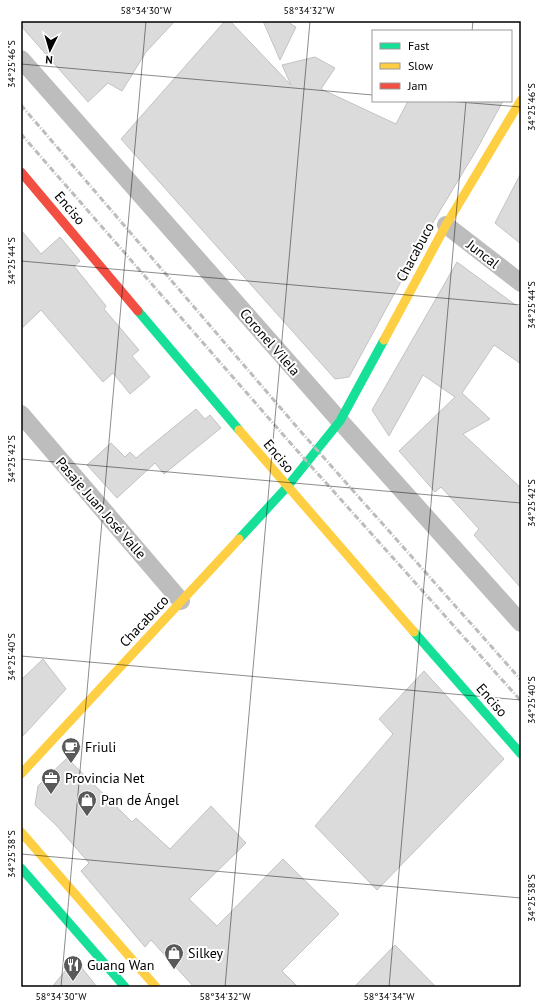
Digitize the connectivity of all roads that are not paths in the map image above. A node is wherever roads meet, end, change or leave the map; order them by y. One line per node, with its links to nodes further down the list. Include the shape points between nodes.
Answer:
1 (21, 59): 7 (street, Coronel Vilela)
2 (521, 100): 4 (street, Chacabuco)
3 (21, 172): 8 (street, Enciso)
4 (446, 225): 5 (street, Juncal); 7 (street, Chacabuco)
5 (521, 283)
6 (21, 414): 9 (street, Pasaje Juan José Valle)
7 (340, 421): 8 (street, Chacabuco); 10 (street, Coronel Vilela)
8 (287, 487): 9 (street, Chacabuco); 11 (street, Enciso)
9 (181, 601): 12 (street, Chacabuco)
10 (521, 623)
11 (521, 754)
12 (21, 774)
13 (21, 832): 16 (street)
14 (21, 868): 15 (street)
15 (125, 987)
16 (156, 987)

